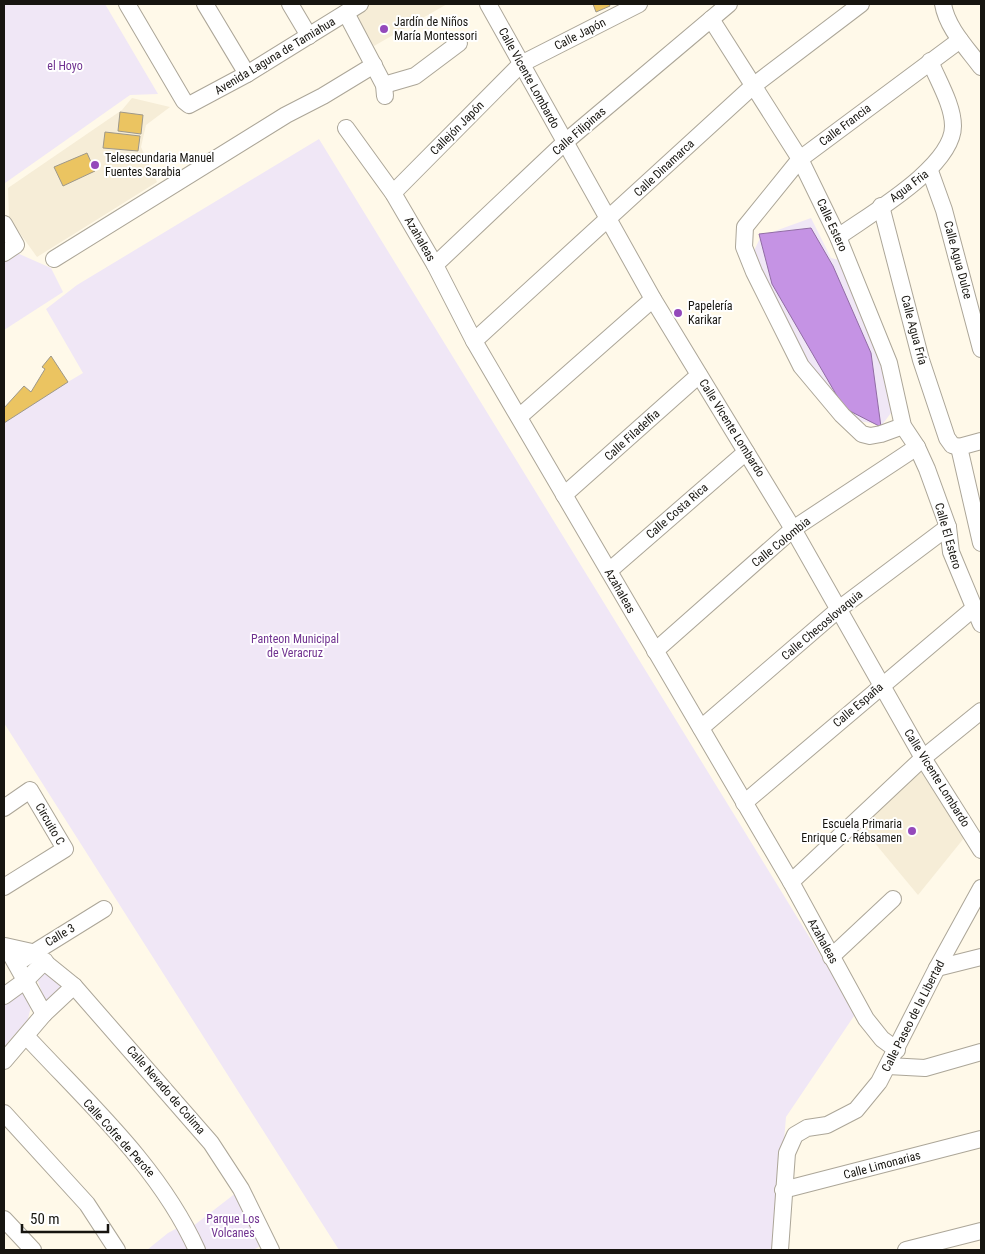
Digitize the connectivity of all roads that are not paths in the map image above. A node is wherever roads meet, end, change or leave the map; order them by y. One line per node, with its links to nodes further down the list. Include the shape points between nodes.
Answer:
1 (127, 4): 19 (street, Avenida Laguna de Tamiahua, via 189,105)
2 (204, 4): 19 (street)
3 (290, 4): 12 (street)
4 (360, 4): 10 (street, Avenida Laguna de Tamiahua)
5 (488, 4): 16 (street, Calle Vicente Lombardo)
6 (639, 4): 16 (street, Calle Japón)
7 (729, 4): 11 (street, Calle Filipinas)
8 (861, 4): 20 (street, Calle Dinamarca)
9 (940, 7): 13 (street)
10 (346, 13): 12 (street, Avenida Laguna de Tamiahua); 17 (street)
11 (711, 19): 20 (street, Calle Estero); 22 (street, Calle Filipinas)
12 (309, 36): 19 (street, Avenida Laguna de Tamiahua)
13 (960, 40): 15 (street, Calle Francia); 18 (street)
14 (459, 44): 17 (street, via 415,76 384,90)
15 (930, 61): 23 (street, Calle Francia); 24 (street, Agua Fria, via 953,123 947,150)
16 (521, 64): 22 (street, Calle Vicente Lombardo); 25 (street, Callejón Japón)
17 (374, 65): 31 (street, via 278,120)
18 (981, 67)
19 (247, 74)
20 (753, 86): 23 (street, Calle Estero); 27 (street, Calle Dinamarca)
21 (346, 128): 25 (street, Azahaleas)
22 (564, 143): 27 (street, Calle Vicente Lombardo); 32 (street, Calle Filipinas)
23 (800, 159): 29 (street, Calle Estero); 38 (street, Calle Francia, via 745,227 744,247 801,366 842,415 862,434 870,436)
24 (930, 171): 26 (street, Agua Fria); 35 (street, Calle Agua Dulce, via 944,210)
25 (393, 193): 32 (street, Azahaleas)
26 (881, 206): 29 (street, Agua Fria); 41 (street, Calle Agua Fría, via 921,360 947,438)
27 (608, 220): 33 (street, Calle Vicente Lombardo); 34 (street, Calle Dinamarca)
28 (4, 224): 30 (street)
29 (838, 237): 38 (street, Calle Estero, via 889,362)
30 (10, 249)
31 (54, 259)
32 (434, 265): 34 (street, Azahaleas)
33 (653, 298): 36 (street, Calle Vicente Lombardo); 37 (street)
34 (474, 341): 37 (street, Azahaleas)
35 (981, 349)
36 (699, 375): 42 (street, Calle Vicente Lombardo); 43 (street, Calle Filadelfia)
37 (519, 417): 43 (street, Azahaleas)
38 (903, 426): 40 (street, Calle Estero)
39 (981, 441): 41 (street)
40 (917, 447): 44 (street, Calle El Estero); 45 (street, Calle Colombia)
41 (959, 447): 46 (street)
42 (746, 452): 45 (street, Calle Vicente Lombardo); 47 (street, Calle Costa Rica)
43 (564, 495): 47 (street, Azahaleas)
44 (948, 527): 48 (street, Calle Checoslovaquia); 49 (street, Calle El Estero, via 951,552)
45 (793, 529): 48 (street, Calle Vicente Lombardo); 51 (street, Calle Colombia)
46 (981, 543)
47 (609, 571): 51 (street, Azahaleas)
48 (839, 609): 52 (street, Calle Vicente Lombardo); 54 (street, Calle Checoslovaquia)
49 (973, 609): 50 (street, Calle El Estero); 52 (street, Calle España)
50 (981, 624)
51 (655, 651): 54 (street, Azahaleas)
52 (882, 685): 55 (street, Calle Vicente Lombardo); 56 (street, Calle España)
53 (981, 711): 55 (street)
54 (701, 728): 56 (street, Azahaleas)
55 (922, 758): 58 (street, Calle Vicente Lombardo); 59 (street)
56 (744, 803): 59 (street, Azahaleas)
57 (4, 808): 60 (street, Circuito C, via 30,790 65,848)
58 (981, 850)
59 (790, 882): 66 (street, Azahaleas)
60 (4, 887)
61 (981, 888): 70 (street, Calle Paseo de la Libertad)
62 (893, 898): 66 (street)
63 (104, 909): 65 (street, Calle 3)
64 (4, 946): 65 (street); 69 (street)
65 (32, 952): 68 (street, Calle Nevado de Colima); 69 (street, Calle 3)
66 (831, 956): 76 (street, Azahaleas, via 866,1019 882,1039)
67 (981, 957): 70 (street)
68 (45, 961): 71 (street); 72 (street, Calle Nevado de Colima)
69 (17, 963): 71 (street)
70 (937, 968): 76 (street, Calle Paseo de la Libertad)
71 (26, 980): 73 (street); 74 (street)
72 (74, 986): 74 (street); 88 (street, Calle Nevado de Colima, via 211,1142 241,1189)
73 (4, 996)
74 (44, 1014): 75 (street)
75 (26, 1036): 78 (street); 87 (street, Calle Cofre de Perote, via 140,1159 173,1202)
76 (897, 1050): 79 (street, Calle Paseo de la Libertad)
77 (981, 1052): 79 (street, via 925,1068)
78 (4, 1061)
79 (888, 1066): 82 (street, Calle Paseo de la Libertad, via 856,1110 827,1125 807,1128 795,1135 787,1153)
80 (4, 1113): 86 (street, via 87,1204)
81 (981, 1139): 82 (street, Calle Limonarias)
82 (783, 1190): 89 (street, Calle Paseo de la Libertad)
83 (4, 1219): 85 (street)
84 (981, 1231): 90 (street)
85 (33, 1250)
86 (117, 1250)
87 (197, 1250)
88 (271, 1250)
89 (780, 1250)
90 (906, 1250)

